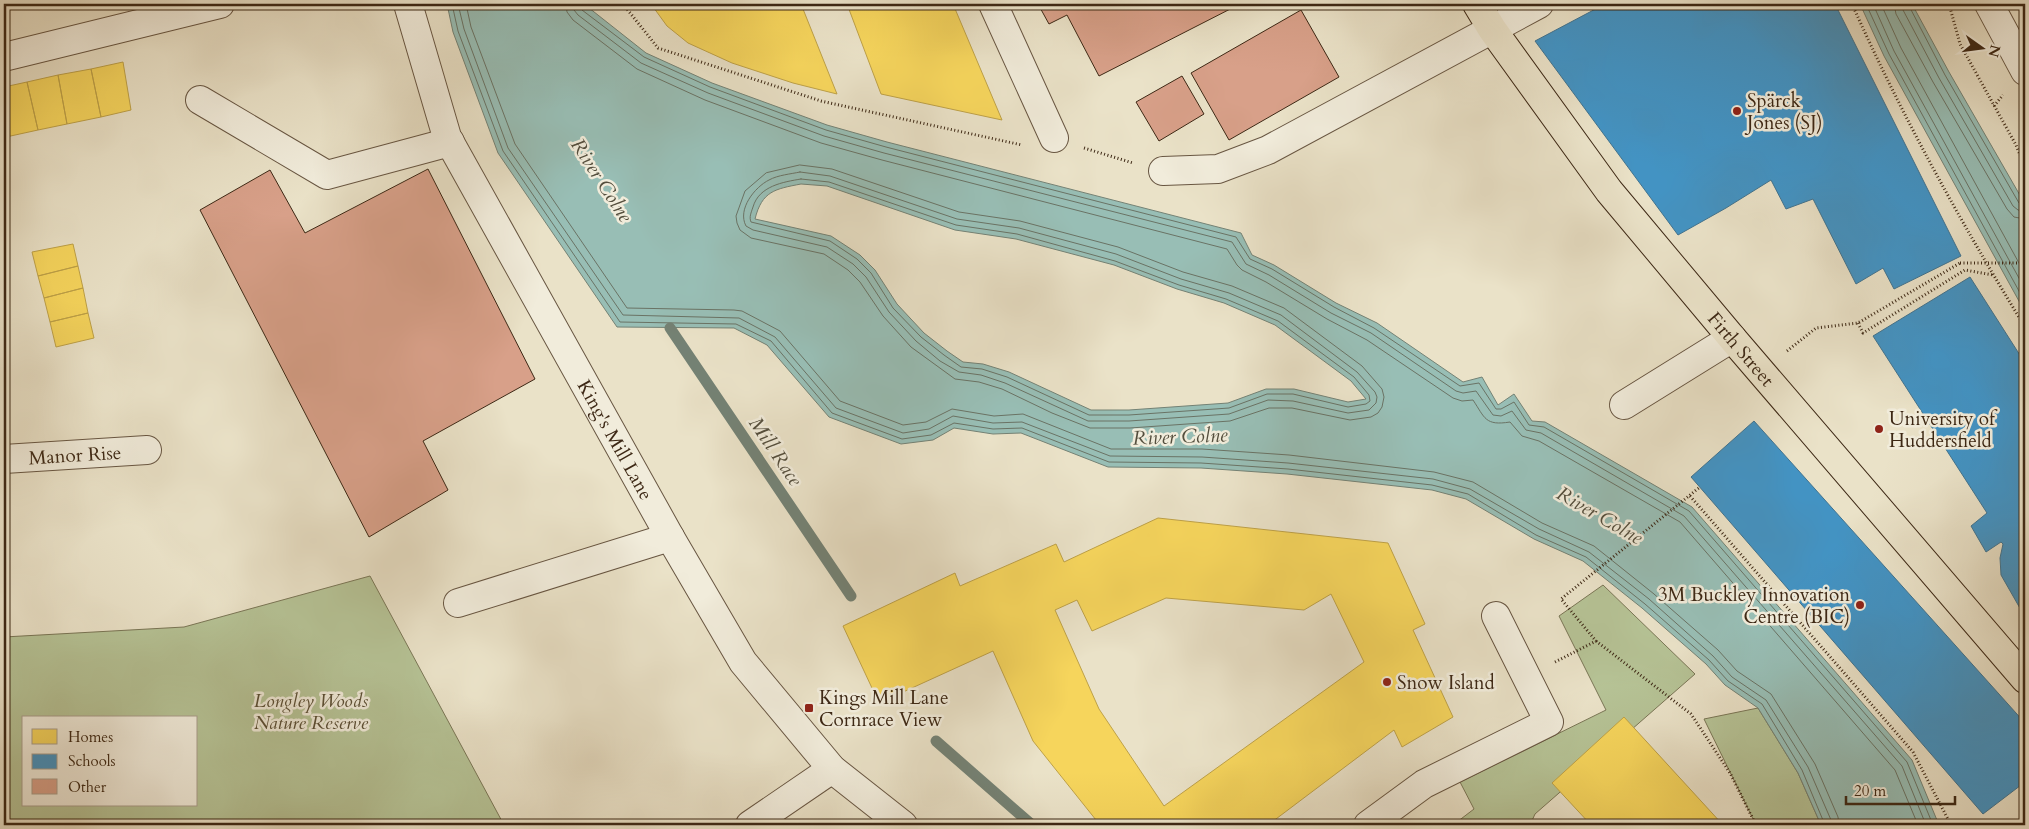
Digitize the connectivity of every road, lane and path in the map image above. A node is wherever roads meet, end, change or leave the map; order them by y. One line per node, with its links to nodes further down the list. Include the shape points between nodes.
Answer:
1 (220, 4): 11 (street)
2 (408, 4): 15 (street, King's Mill Lane)
3 (623, 4): 16 (path, via 658,48 821,101)
4 (993, 4): 14 (street)
5 (1477, 4): 10 (main road, Firth Street)
6 (1539, 4): 10 (street)
7 (1852, 4): 20 (path, via 1911,128)
8 (1949, 4): 17 (path, via 1960,44)
9 (1989, 4): 12 (street)
10 (1492, 28): 18 (street, via 1268,150 1218,169); 23 (main road, Firth Street, via 1609,191)
11 (4, 57)
12 (2025, 71)
13 (200, 100): 15 (street, via 327,175)
14 (1054, 138): 18 (path)
15 (450, 142): 30 (street, King's Mill Lane)
16 (1024, 146)
17 (2025, 167)
18 (1163, 171)
19 (2025, 263): 21 (path, bridge, via 1960,263)
20 (1993, 275): 21 (path, via 1965,270 1863,333); 22 (path)
21 (1858, 323): 24 (path, via 1816,328)
22 (2025, 327)
23 (1732, 338): 24 (main road, Firth Street); 25 (street)
24 (1762, 372): 35 (main road, Firth Street)
25 (1624, 405)
26 (147, 450): 27 (street, Manor Rise)
27 (4, 459)
28 (1700, 487): 29 (path)
29 (1690, 496): 33 (path, via 1561,600); 41 (path, via 1913,752)
30 (670, 537): 31 (street); 36 (street, King's Mill Lane, via 743,662)
31 (458, 603)
32 (1496, 616): 34 (street)
33 (1596, 641): 34 (path); 40 (path, via 1691,714 1730,773)
34 (1526, 677): 39 (street, via 1549,722 1424,784)
35 (2025, 679)
36 (832, 769): 37 (street); 38 (street, King's Mill Lane)
37 (750, 825)
38 (902, 825)
39 (1368, 825)
40 (1756, 825)
41 (1951, 825)

